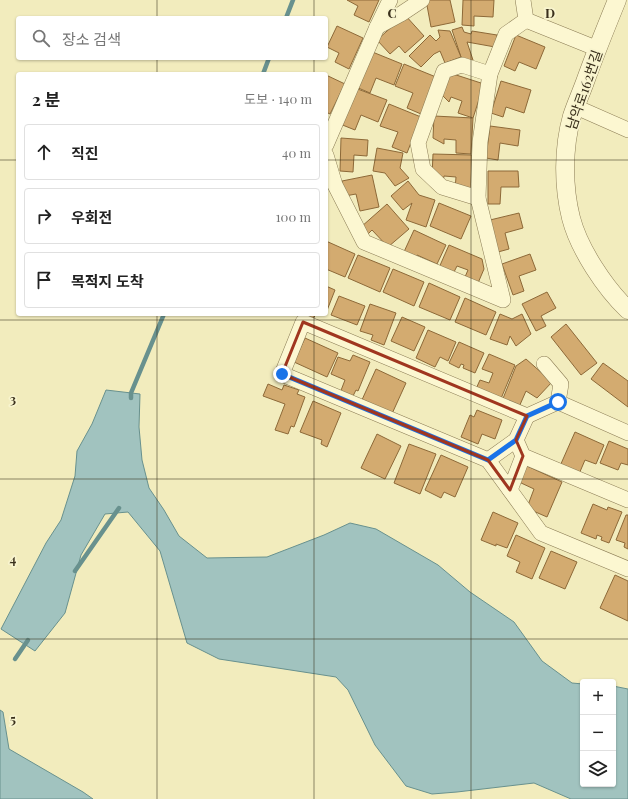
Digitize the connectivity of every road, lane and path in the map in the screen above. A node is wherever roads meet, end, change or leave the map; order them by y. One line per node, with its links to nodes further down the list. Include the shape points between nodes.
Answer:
1 (390, 0): 6 (street)
2 (422, 0): 6 (street)
3 (523, 0): 5 (street)
4 (617, 0): 7 (street, 남악로162번길)
5 (526, 20): 7 (street); 8 (street, via 506,34)
6 (377, 27): 11 (street)
7 (598, 49): 9 (street, 남악로162번길)
8 (490, 74): 13 (street, via 480,142); 13 (street, via 462,65 444,71 418,143 423,169 442,187)
9 (576, 107): 10 (street); 14 (street, 남악로162번길, via 568,137 566,166 571,219 597,273)
10 (628, 130)
11 (328, 140)
12 (328, 162): 13 (street, via 335,185 364,242 503,300)
13 (478, 198)
14 (628, 310)
15 (544, 364): 16 (street, via 561,384)
16 (558, 402): 17 (street); 18 (street)
17 (527, 416): 19 (street); 21 (street, via 302,322 282,374)
18 (628, 433)
19 (516, 440): 20 (street); 21 (street)
20 (523, 456): 22 (street); 23 (street)
21 (488, 460): 22 (street)
22 (510, 490): 24 (street, via 541,533)
23 (628, 500)
24 (628, 569)

